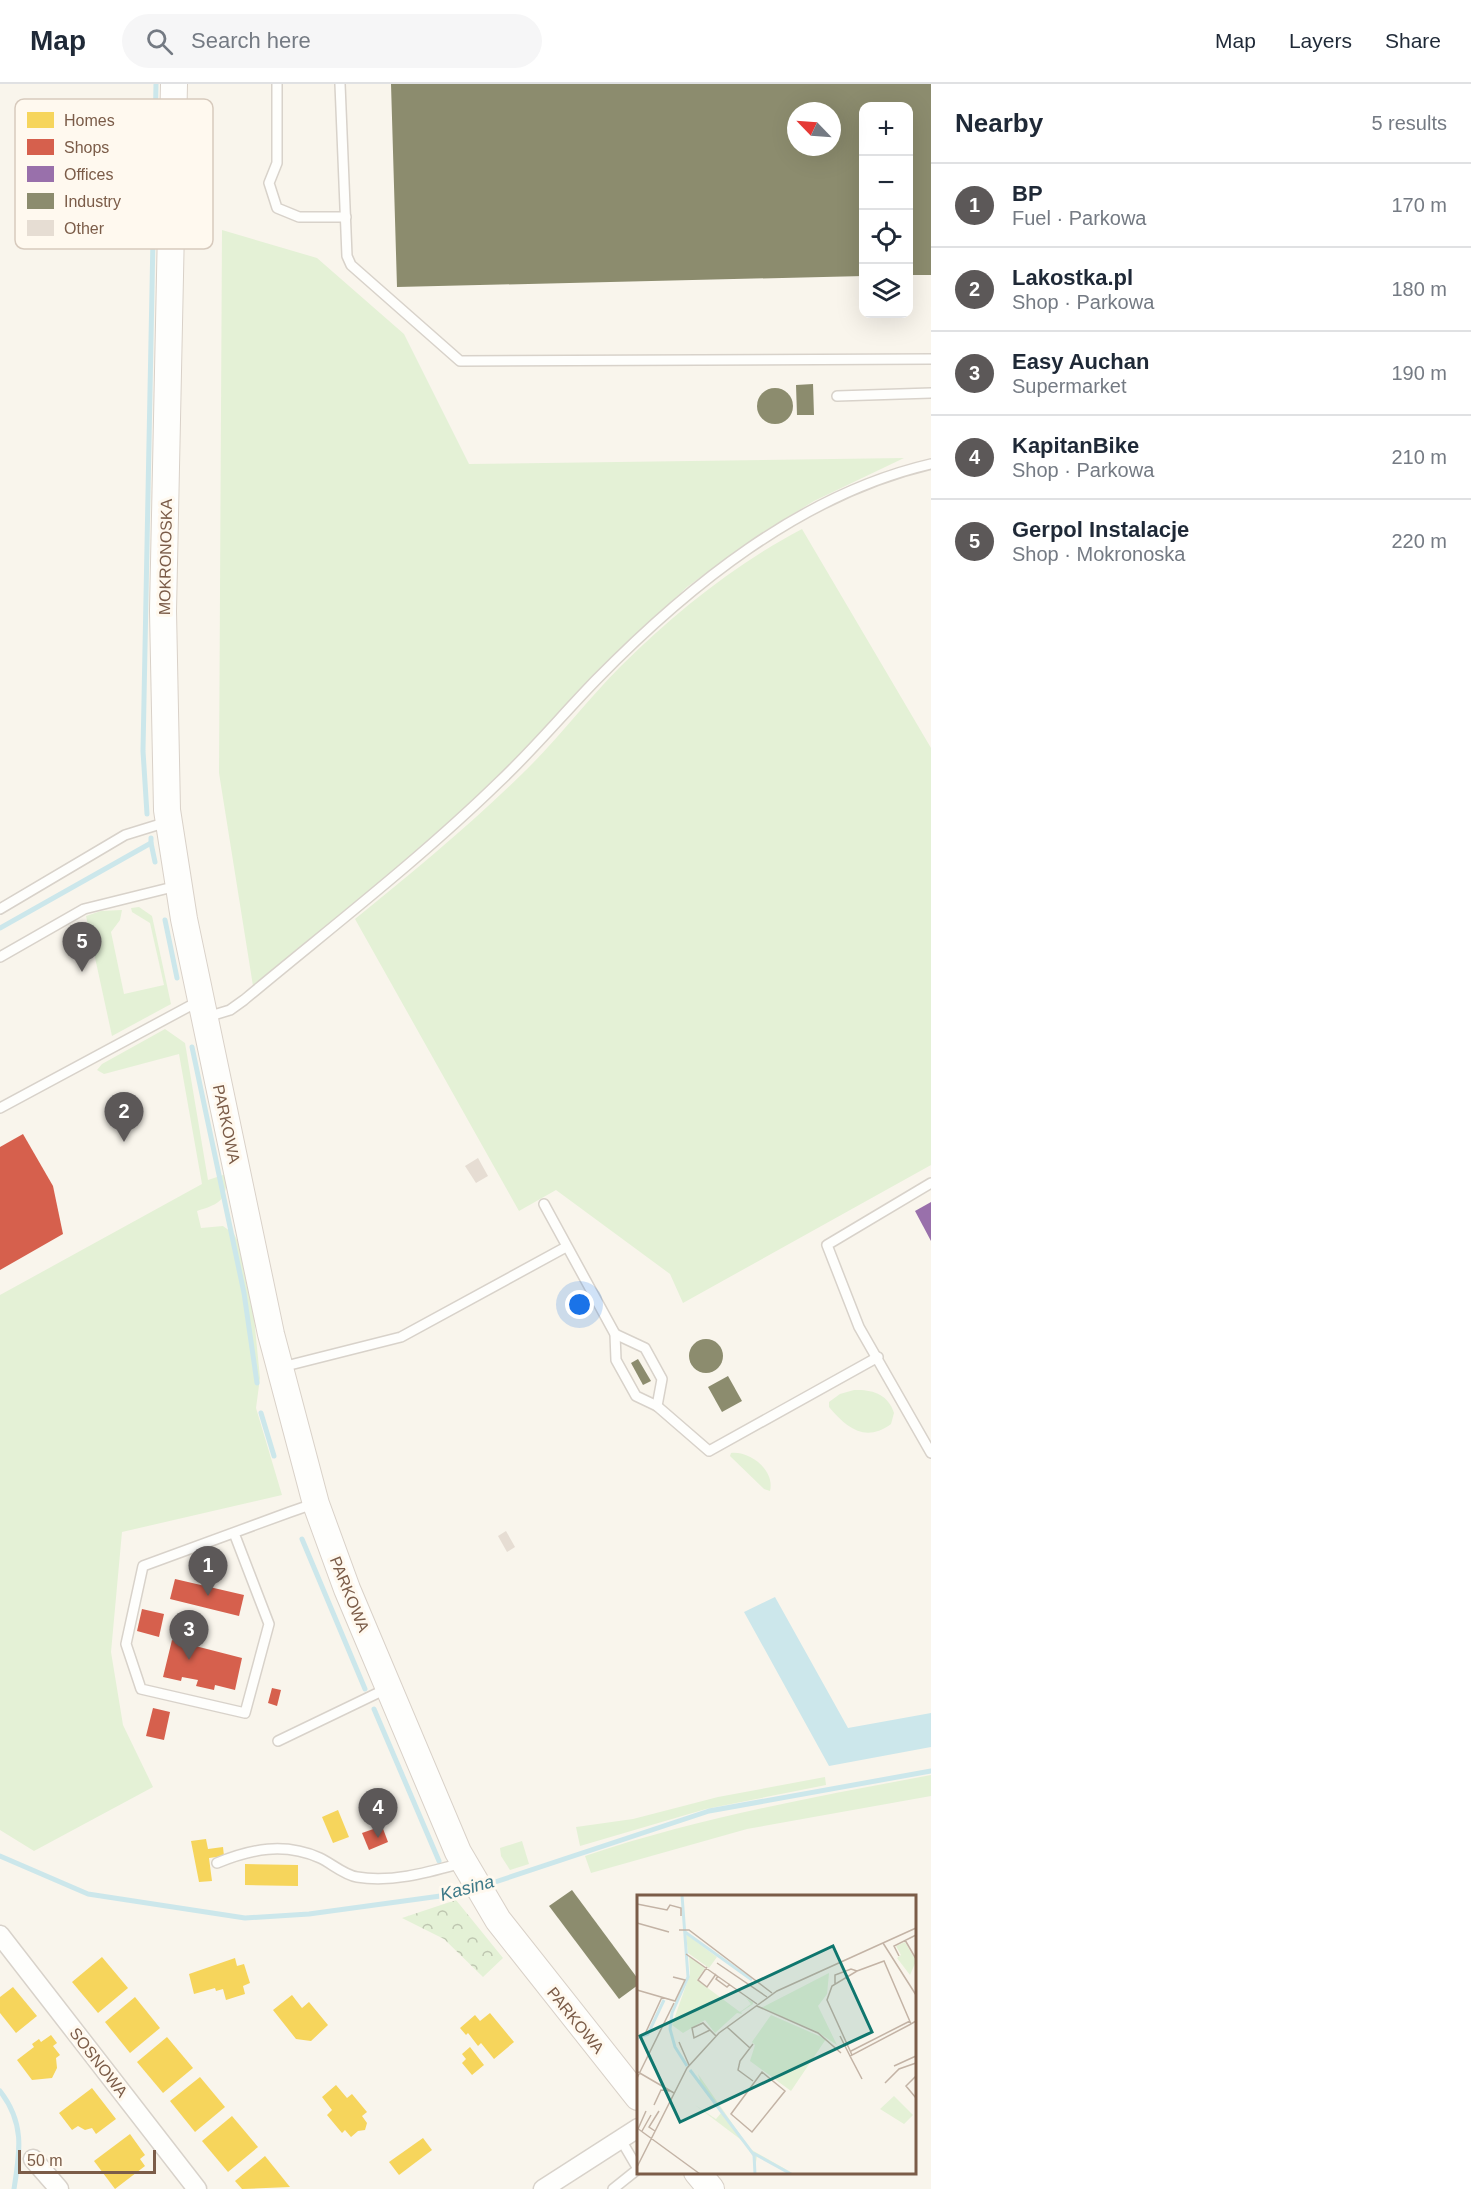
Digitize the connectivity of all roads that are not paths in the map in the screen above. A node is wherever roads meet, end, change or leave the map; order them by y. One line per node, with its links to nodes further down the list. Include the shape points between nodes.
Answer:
1 (174, 84): 4 (main road, MOKRONOSKA)
2 (277, 84): 5 (lane, via 277,163 269,183 277,208 299,217)
3 (340, 84): 5 (lane)
4 (174, 99)
5 (346, 217): 7 (lane, via 347,256 351,265 460,361)
6 (171, 249): 11 (main road, MOKRONOSKA, via 163,611 164,764)
7 (931, 359)
8 (931, 393): 9 (lane)
9 (837, 396)
10 (931, 464): 15 (lane, via 862,488 810,512 716,572 597,679 462,817 244,1000 230,1010)
11 (169, 822): 12 (main road, MOKRONOSKA); 13 (lane, via 125,836)
12 (178, 886): 14 (lane, via 84,909); 15 (main road, MOKRONOSKA)
13 (0, 909)
14 (0, 957)
15 (204, 1015): 16 (lane); 22 (main road, PARKOWA)
16 (0, 1108)
17 (931, 1183): 21 (lane, via 827,1245 860,1327)
18 (544, 1204): 19 (lane)
19 (566, 1247): 20 (lane); 22 (lane, via 400,1337)
20 (615, 1334): 23 (lane, via 616,1360 636,1396); 23 (lane, via 645,1348 662,1379)
21 (878, 1357): 23 (lane, via 709,1451); 24 (lane)
22 (280, 1368): 25 (main road, PARKOWA)
23 (657, 1406)
24 (931, 1453)
25 (316, 1504): 26 (lane); 27 (main road, PARKOWA)
26 (234, 1533): 26 (lane, via 143,1566 126,1644 141,1689 245,1713 269,1624)
27 (389, 1689): 28 (lane); 30 (main road, PARKOWA)
28 (278, 1741)
29 (217, 1863): 30 (lane, via 245,1851 265,1848 318,1857 356,1877)
30 (469, 1874): 32 (main road, PARKOWA, via 523,1953)
31 (0, 1935): 40 (street, SOSNOWA)
32 (637, 2095)
33 (637, 2129): 34 (street)
34 (621, 2140): 36 (lane); 41 (street)
35 (33, 2159): 39 (street)
36 (637, 2167)
37 (637, 2170): 42 (lane)
38 (700, 2174): 43 (main road)
39 (59, 2189)
40 (197, 2189)
41 (543, 2189)
42 (614, 2189)
43 (711, 2189)

